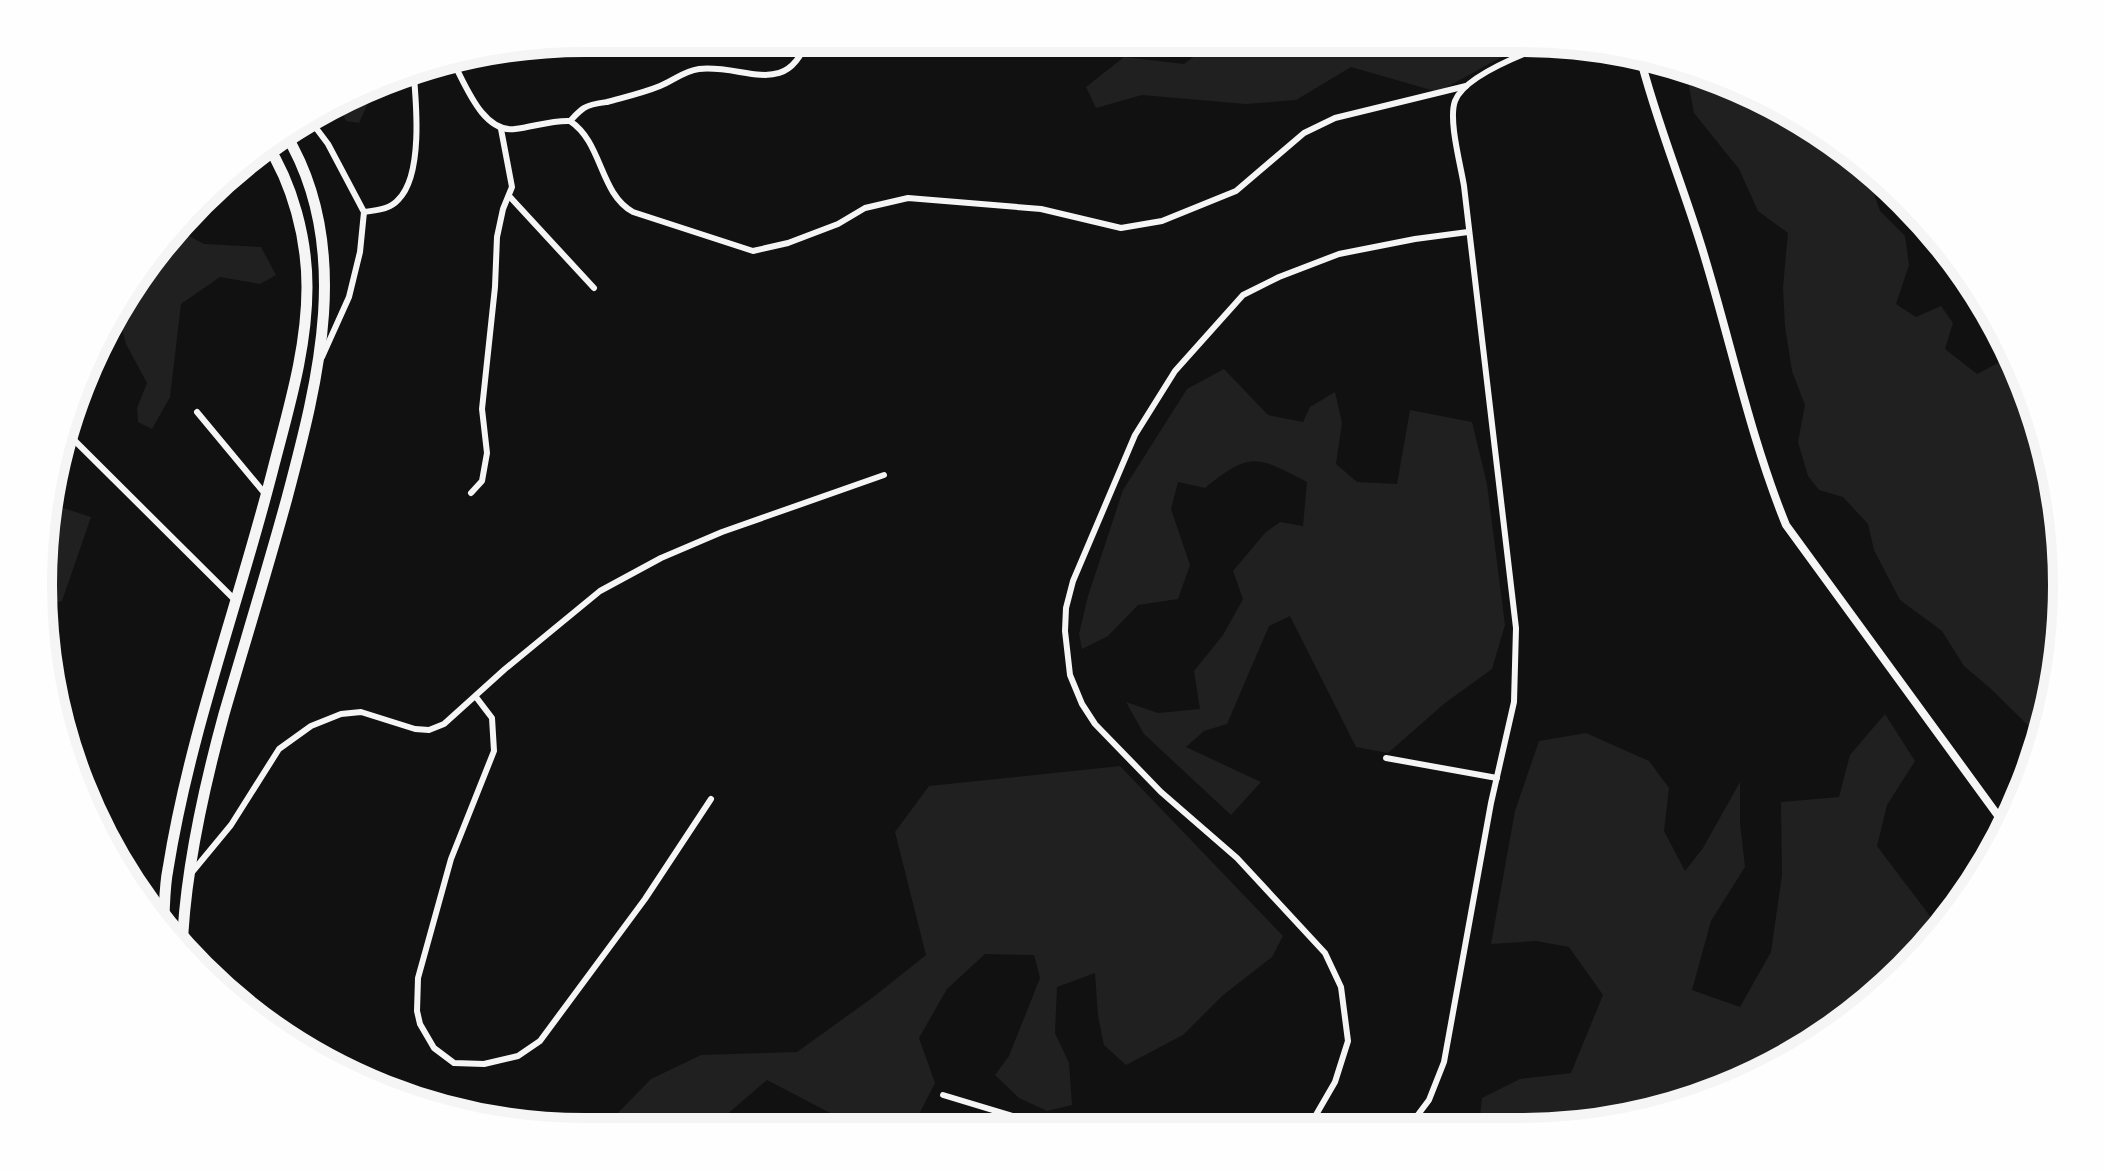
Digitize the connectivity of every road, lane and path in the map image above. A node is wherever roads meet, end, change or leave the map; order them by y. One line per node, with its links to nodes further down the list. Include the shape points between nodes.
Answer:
1 (804, 52): 7 (street, via 778,75 696,70 586,107)
2 (1533, 52): 6 (street)
3 (1642, 66): 27 (street, via 1786,525)
4 (456, 68): 9 (street, via 483,114)
5 (414, 80): 13 (street, via 418,124 405,190 384,210)
6 (1466, 86): 7 (street, via 1335,118 1304,133 1236,191 1162,221 1121,228 1041,209 908,198 865,208 838,224 760,250 620,205 589,141); 14 (street, via 1455,101 1454,114)
7 (570, 121): 9 (street)
8 (314, 126): 13 (street)
9 (501, 129): 12 (street)
10 (289, 142): 16 (highway, via 321,233 325,320)
11 (272, 154): 21 (highway, via 292,197 307,285 295,380)
12 (510, 197): 15 (street); 20 (street, via 497,237 484,371 487,453 482,481)
13 (364, 212): 16 (street, via 349,297)
14 (1468, 232): 25 (street, via 1516,628 1514,702); 33 (street, via 1339,254 1243,295 1175,371 1135,435 1066,608 1070,675 1095,724 1161,792 1237,858 1325,953 1341,987 1348,1041 1335,1082)
15 (594, 288)
16 (320, 360): 28 (highway, via 220,729)
17 (197, 412): 21 (street)
18 (73, 439): 22 (street)
19 (884, 475): 23 (street, via 722,532 612,584)
20 (471, 493)
21 (266, 495): 22 (highway)
22 (236, 601): 29 (highway, via 187,776)
23 (476, 697): 26 (street, via 492,718 494,751 451,859 418,978 420,1024 434,1048 454,1063 484,1064 518,1056 540,1041); 28 (street, via 429,730 361,712 311,726 279,749 231,825)
24 (1386, 758): 25 (street)
25 (1497, 778): 34 (street, via 1444,1062)
26 (711, 799)
27 (1999, 818)
28 (191, 874): 30 (highway)
29 (159, 905)
30 (184, 936)
31 (943, 1095): 32 (street)
32 (1019, 1118)
33 (1314, 1118)
34 (1416, 1118)

